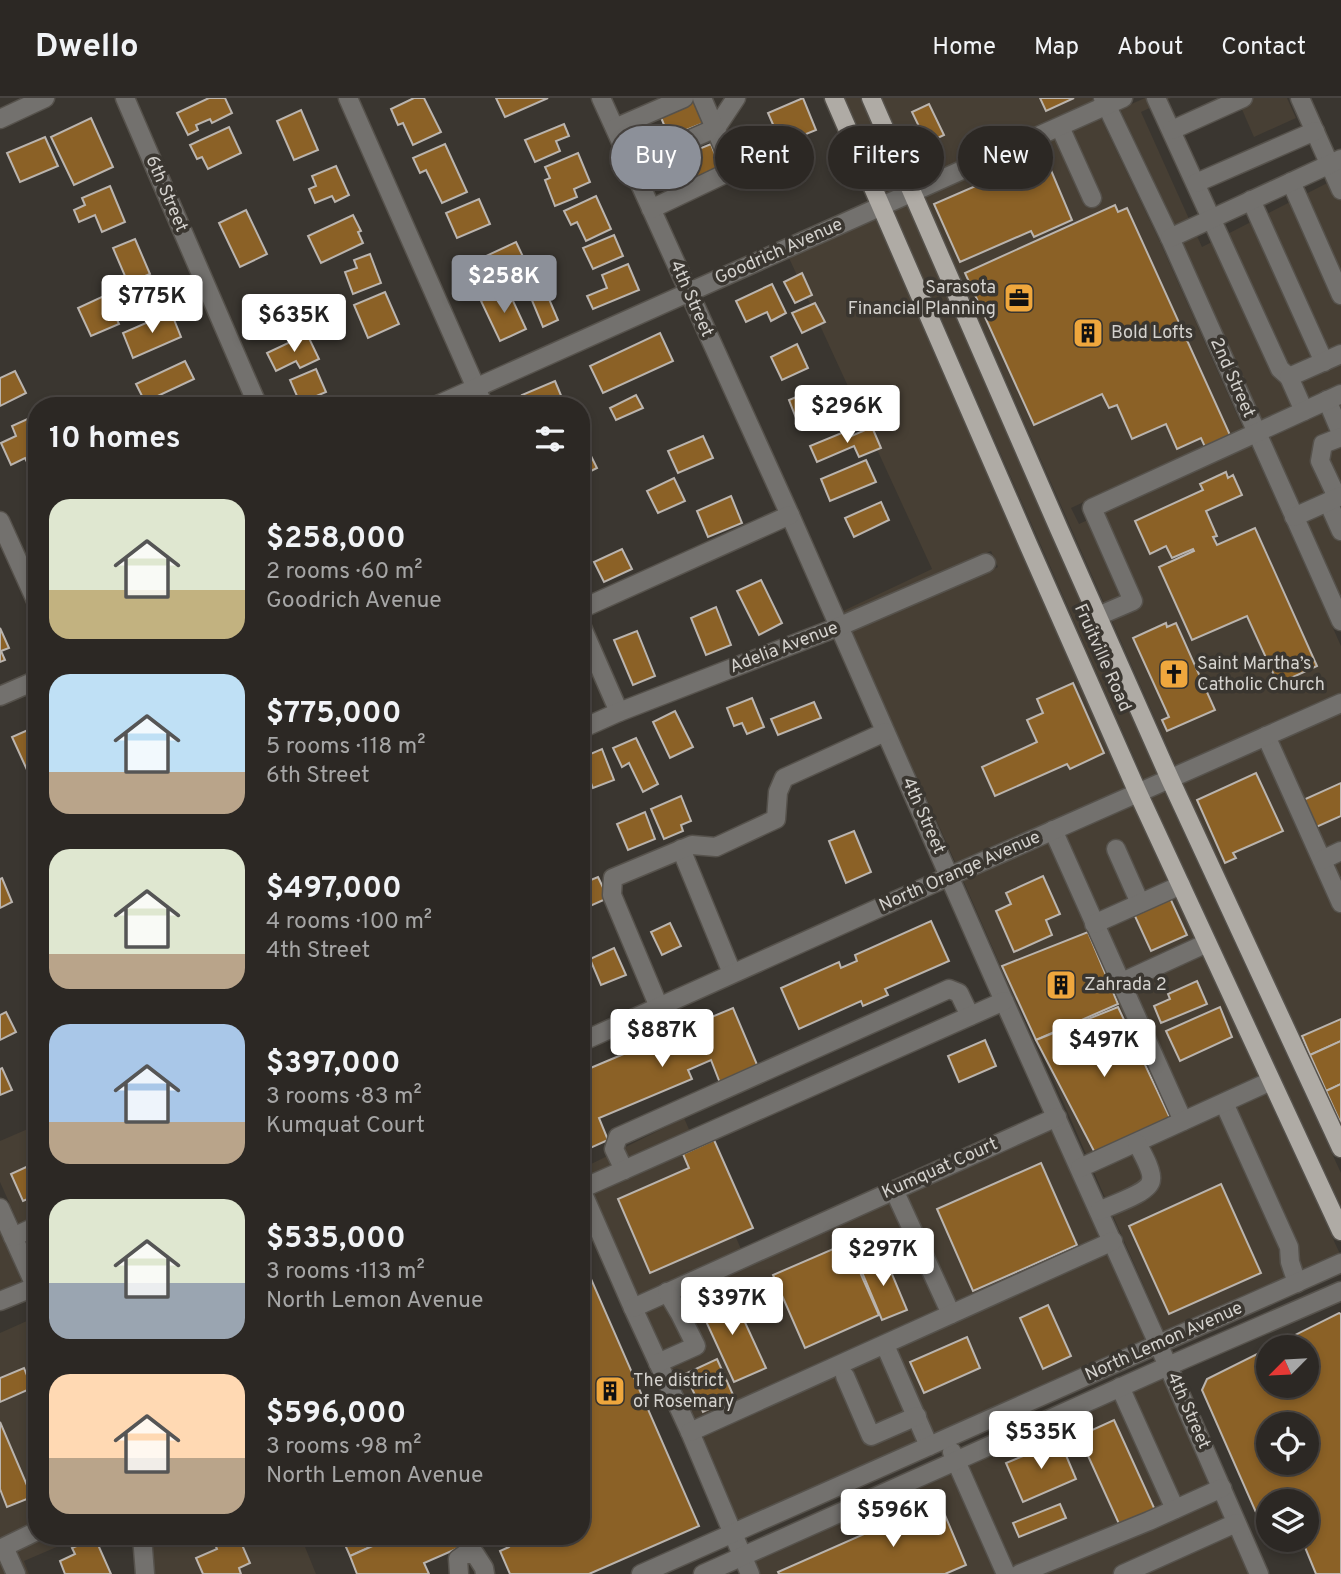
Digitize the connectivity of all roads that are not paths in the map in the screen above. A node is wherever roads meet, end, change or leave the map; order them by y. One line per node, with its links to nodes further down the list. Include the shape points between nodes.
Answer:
1 (45, 98): 14 (street)
2 (125, 98): 41 (street, 6th Street)
3 (348, 98): 40 (street)
4 (601, 98): 15 (street, 4th Street)
5 (684, 98): 16 (street)
6 (702, 98): 17 (street)
7 (736, 98): 18 (street)
8 (834, 98): 31 (main road, Fruitville Road)
9 (871, 98): 28 (main road, Fruitville Road)
10 (1156, 98): 20 (street)
11 (1243, 98): 20 (street)
12 (1300, 98): 21 (street)
13 (1111, 100): 19 (street, Goodrich Avenue); 34 (street, 2nd Street)
14 (0, 119)
15 (614, 126)
16 (620, 126)
17 (715, 126)
18 (717, 126)
19 (1060, 127): 28 (street, Goodrich Avenue); 29 (street)
20 (1172, 130): 25 (street)
21 (1315, 131): 22 (street); 25 (street)
22 (1336, 162): 24 (street); 27 (street)
23 (715, 179): 32 (street)
24 (1291, 182): 30 (street); 36 (street)
25 (1196, 183): 33 (street)
26 (642, 189): 32 (street, 4th Street)
27 (1341, 190)
28 (913, 193): 31 (street, Goodrich Avenue); 56 (main road, Fruitville Road)
29 (1092, 198)
30 (1251, 200): 33 (street); 38 (street)
31 (881, 206): 35 (street, Goodrich Avenue); 68 (main road, Fruitville Road)
32 (651, 209): 35 (street, 4th Street)
33 (1211, 219): 34 (street); 39 (street, via 1280,369)
34 (1170, 238): 46 (street, 2nd Street)
35 (688, 293): 40 (street, Goodrich Avenue); 49 (street, 4th Street)
36 (1341, 295)
37 (1341, 354): 38 (street)
38 (1324, 362): 39 (street)
39 (1289, 377): 45 (street)
40 (476, 387): 42 (street, Goodrich Avenue); 43 (street)
41 (254, 397)
42 (454, 397)
43 (480, 397)
44 (1334, 398): 45 (street); 47 (street)
45 (1304, 411): 46 (street)
46 (1256, 432): 50 (street, 2nd Street); 56 (street, via 1092,508 1133,601)
47 (1341, 435): 48 (street, via 1323,444 1320,461)
48 (1335, 498): 50 (street); 52 (street)
49 (790, 515): 55 (street); 58 (street, 4th Street)
50 (1294, 517): 57 (street, 2nd Street)
51 (0, 521): 54 (street)
52 (1341, 531)
53 (986, 563): 58 (street, Adelia Avenue)
54 (28, 583)
55 (590, 605)
56 (1098, 616): 67 (main road, Fruitville Road)
57 (1341, 621)
58 (838, 627): 63 (street, Adelia Avenue); 65 (street, 4th Street)
59 (590, 646): 63 (street)
60 (28, 684): 61 (street)
61 (0, 696)
62 (1341, 704): 66 (street, North Orange Avenue)
63 (619, 712): 64 (street, Adelia Avenue)
64 (590, 725)
65 (885, 732): 70 (street, via 784,778 776,819 716,847); 74 (street, 4th Street)
66 (1266, 736): 67 (street, North Orange Avenue); 73 (street)
67 (1170, 779): 68 (street, North Orange Avenue); 93 (main road, Fruitville Road)
68 (1138, 793): 69 (street, North Orange Avenue); 75 (main road, Fruitville Road)
69 (1053, 831): 74 (street, North Orange Avenue); 78 (street)
70 (681, 849): 80 (street); 83 (street, via 613,878 612,895)
71 (1116, 849): 76 (street)
72 (1341, 851): 73 (street)
73 (1322, 860): 77 (street)
74 (950, 876): 80 (street, North Orange Avenue); 82 (street, 4th Street)
75 (1181, 885): 76 (street); 79 (main road, Fruitville Road)
76 (1140, 903): 78 (street)
77 (1341, 903)
78 (1094, 924): 81 (street)
79 (1207, 943): 81 (street); 87 (main road, Fruitville Road)
80 (732, 973): 83 (street, North Orange Avenue)
81 (1120, 982): 91 (street)
82 (1004, 1001): 84 (street); 90 (street, 4th Street)
83 (659, 1007): 85 (street, North Orange Avenue)
84 (970, 1016): 86 (street, via 959,993 949,989); 88 (street)
85 (590, 1038)
86 (779, 1065): 88 (street); 95 (street, via 618,1137 614,1149)
87 (1271, 1081): 89 (street); 102 (main road, Fruitville Road)
88 (792, 1096): 95 (street)
89 (1224, 1103): 91 (street); 107 (street, via 1289,1247)
90 (1057, 1117): 94 (street, 4th Street); 97 (street, Kumquat Court)
91 (1183, 1121): 92 (street)
92 (1137, 1143): 94 (street); 100 (street, via 1152,1177 1150,1185)
93 (1341, 1148)
94 (1080, 1168): 100 (street, 4th Street)
95 (624, 1170): 96 (street)
96 (590, 1185)
97 (894, 1190): 110 (street, Kumquat Court); 113 (street)
98 (0, 1208): 103 (street)
99 (590, 1210): 112 (street)
100 (1099, 1211): 104 (street, 4th Street)
101 (28, 1230): 103 (street)
102 (1341, 1231)
103 (13, 1237): 106 (street)
104 (1112, 1241): 113 (street); 114 (street, 4th Street)
105 (1341, 1263): 107 (street, North Lemon Avenue)
106 (28, 1270)
107 (1297, 1283): 114 (street, North Lemon Avenue)
108 (28, 1290): 111 (street)
109 (1341, 1291): 117 (street)
110 (667, 1292): 112 (street, Kumquat Court); 116 (street, via 696,1346)
111 (0, 1301)
112 (633, 1308): 116 (street)
113 (951, 1314): 121 (street)
114 (1159, 1345): 117 (street, 4th Street); 122 (street, North Lemon Avenue)
115 (888, 1352): 120 (street)
116 (657, 1363): 121 (street)
117 (1168, 1366): 119 (street); 124 (street, 4th Street)
118 (845, 1376): 120 (street, via 872,1436)
119 (1120, 1387): 123 (street); 125 (street)
120 (917, 1416): 122 (street)
121 (690, 1432): 127 (street)
122 (937, 1443): 123 (street); 127 (street, North Lemon Avenue)
123 (956, 1461): 130 (street); 131 (street)
124 (1222, 1488): 125 (street); 126 (street, 4th Street)
125 (1175, 1509): 131 (street)
126 (1236, 1522): 139 (street); 140 (street, 4th Street)
127 (732, 1534): 130 (street); 136 (street, North Lemon Avenue)
128 (28, 1535): 132 (street, via 4,1547)
129 (143, 1545): 133 (street)
130 (742, 1556): 137 (street); 138 (street)
131 (1005, 1573)
132 (16, 1574)
133 (145, 1574)
134 (459, 1574): 135 (street, via 458,1559 465,1554 475,1554)
135 (485, 1574)
136 (641, 1574)
137 (703, 1574)
138 (750, 1574)
139 (1124, 1574)
140 (1259, 1574)

